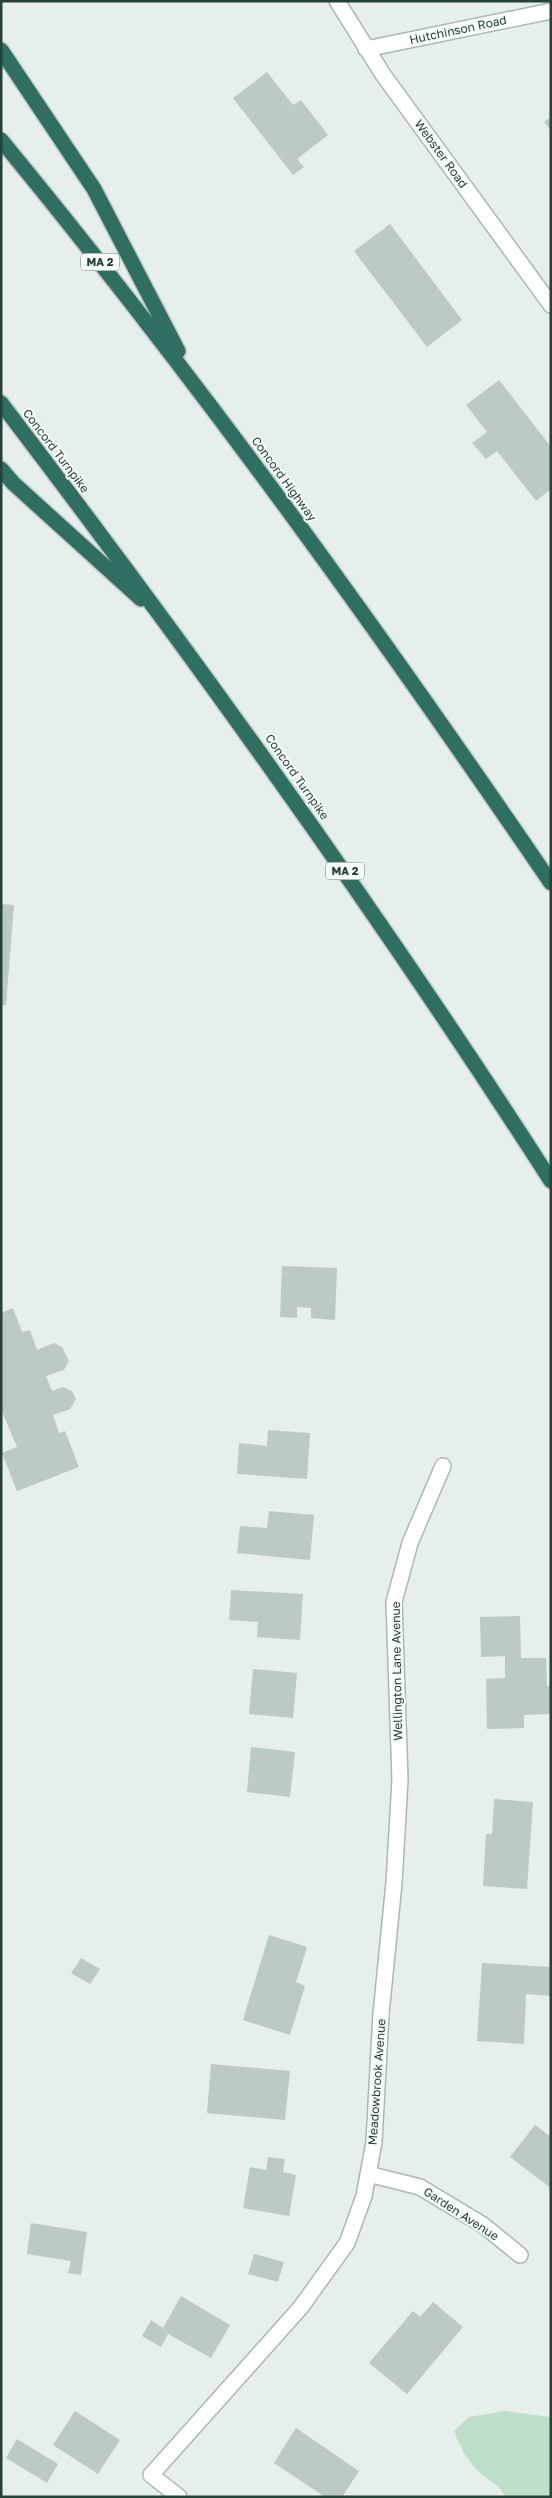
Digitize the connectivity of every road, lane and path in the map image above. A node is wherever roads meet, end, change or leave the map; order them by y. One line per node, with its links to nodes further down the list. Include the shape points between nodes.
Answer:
1 (337, 1): 3 (street, Webster Road)
2 (551, 12): 3 (street, Hutchinson Road)
3 (366, 49): 6 (street, Webster Road)
4 (1, 50): 7 (highway, via 94,189)
5 (1, 140): 7 (highway, MA 2)
6 (551, 305)
7 (196, 385): 11 (highway, Concord Highway / MA 2, via 348,591)
8 (1, 403): 10 (highway, Concord Turnpike / MA 2)
9 (1, 469): 10 (highway)
10 (167, 622): 12 (highway, Concord Turnpike / MA 2, via 376,915)
11 (551, 883)
12 (551, 1181)
13 (443, 1466): 14 (street, Wellington Lane Avenue, via 410,1543 394,1602 400,1780)
14 (394, 1883): 15 (street, Meadowbrook Avenue, via 381,2014 374,2142)
15 (368, 2174): 16 (street, Garden Avenue, via 420,2187 483,2225); 17 (street, Meadowbrook Avenue, via 364,2196 347,2243 301,2307 151,2475)
16 (520, 2255)
17 (179, 2497)

